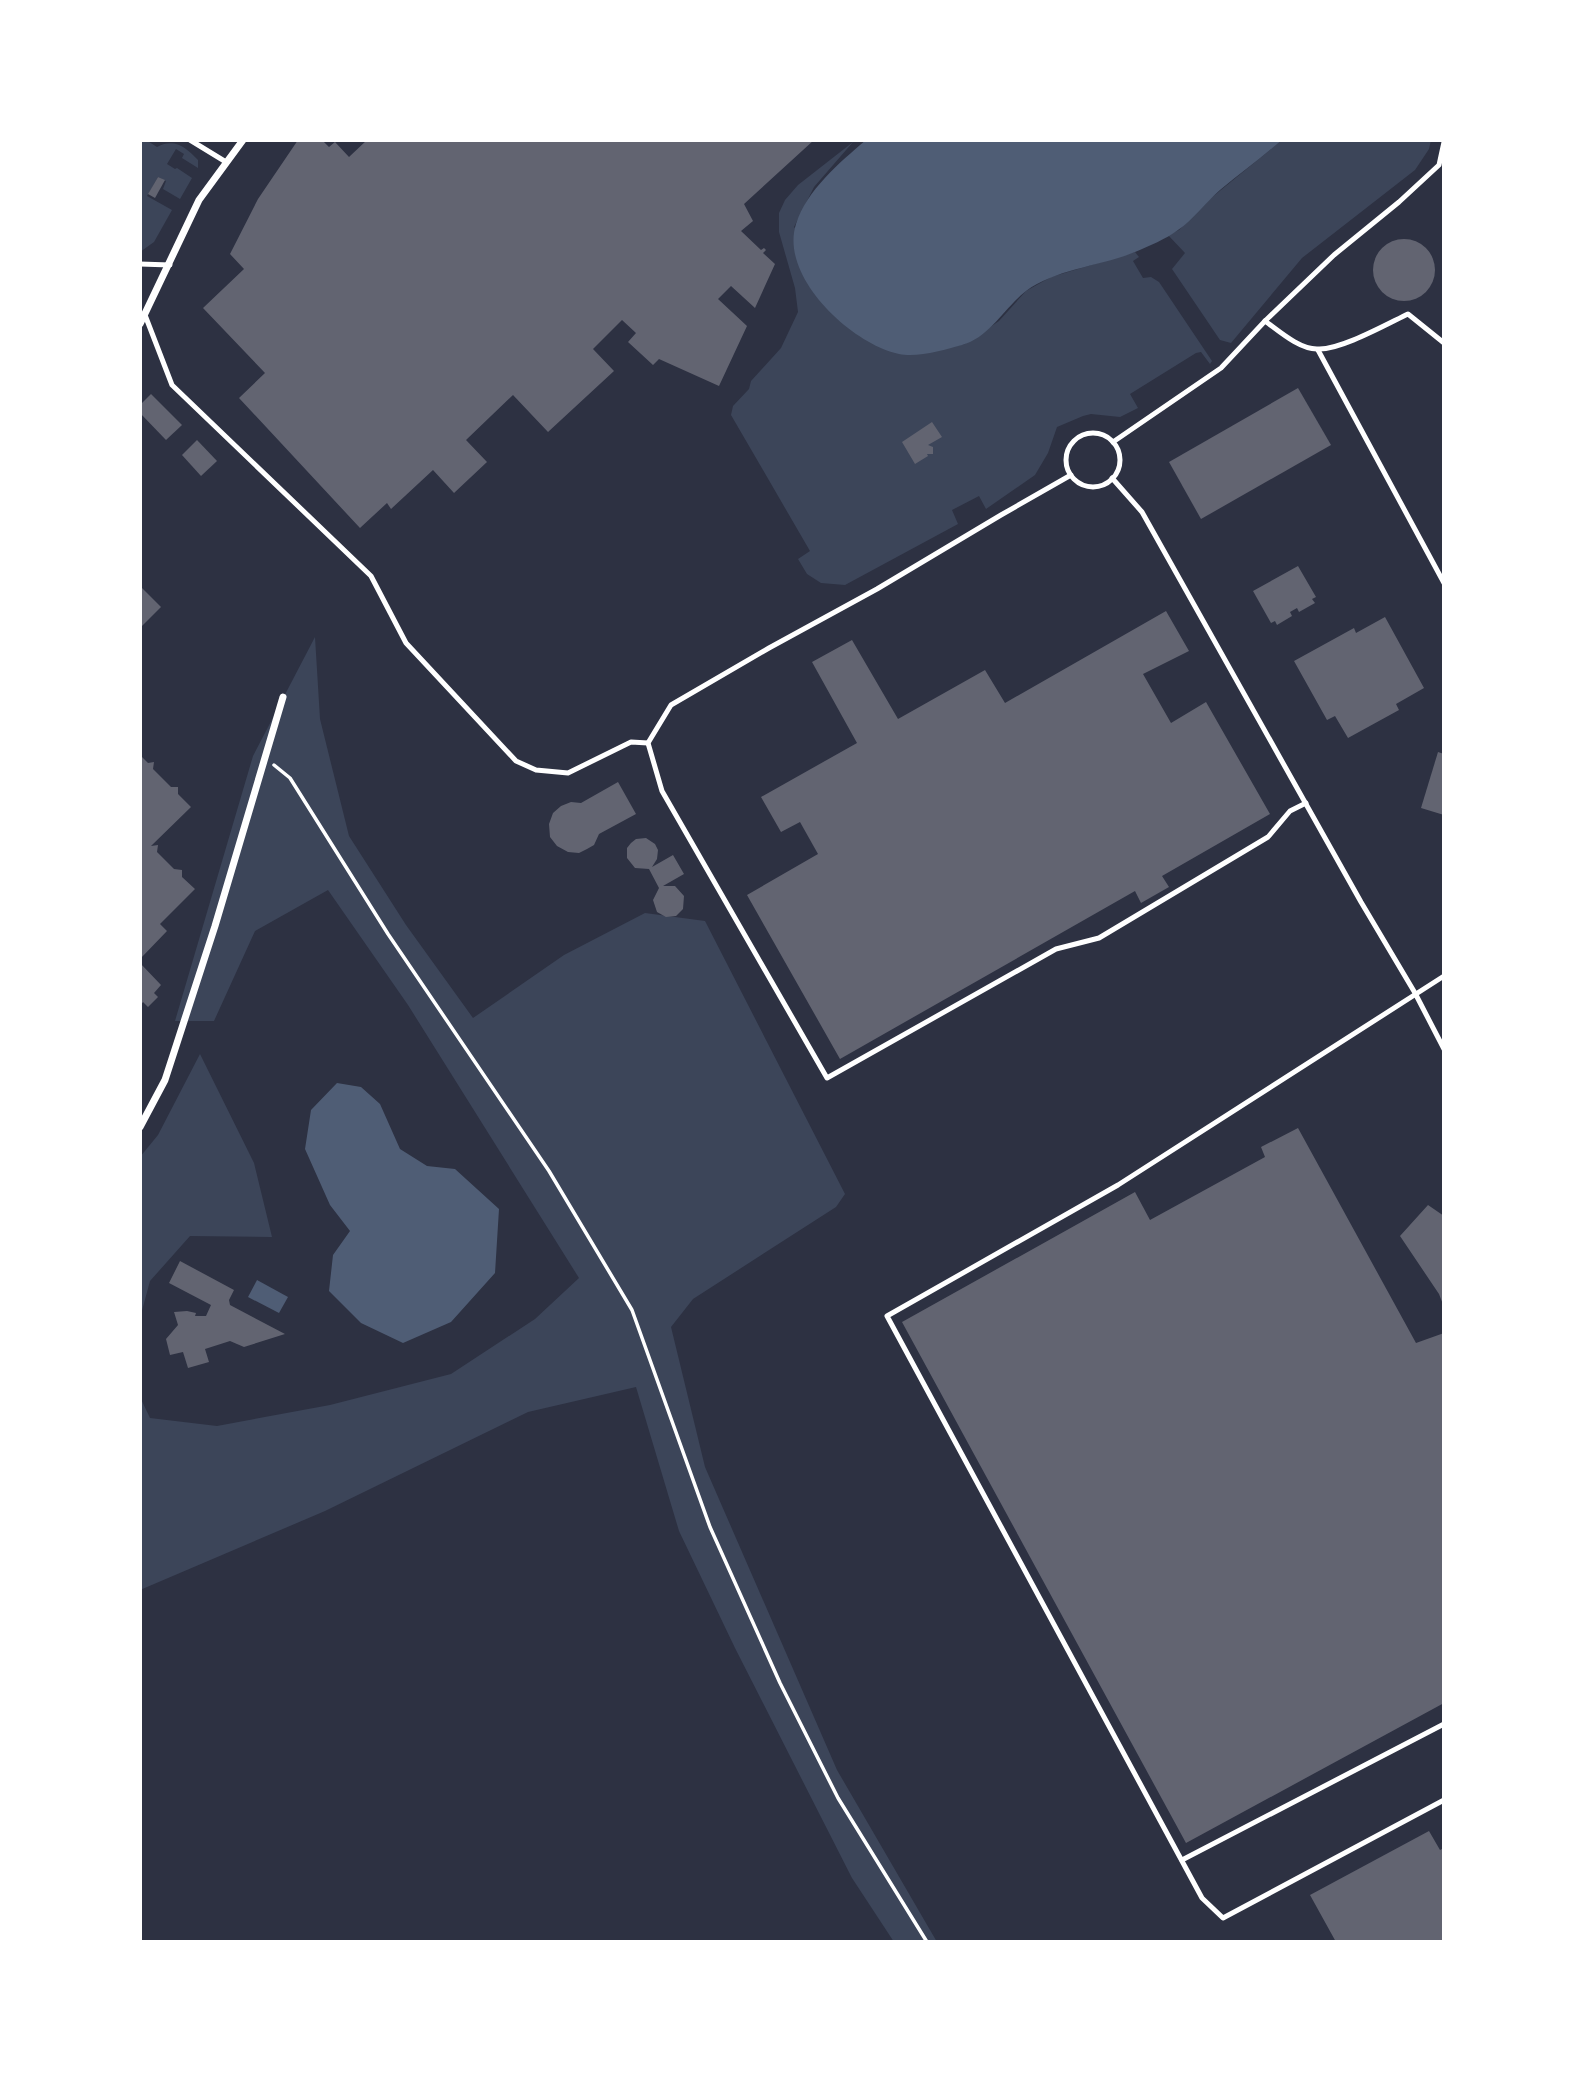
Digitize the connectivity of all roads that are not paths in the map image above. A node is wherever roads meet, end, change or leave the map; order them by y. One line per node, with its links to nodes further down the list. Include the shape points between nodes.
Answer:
1 (190, 140): 4 (lane)
2 (243, 140): 4 (street)
3 (1444, 142): 5 (lane)
4 (226, 162): 7 (street, via 200,200)
5 (1441, 164): 9 (lane)
6 (140, 264): 7 (lane)
7 (170, 265): 8 (street)
8 (145, 315): 10 (street); 18 (lane, via 172,385 371,576 406,643 516,761 537,770 568,773 631,742)
9 (1265, 321): 12 (lane); 13 (lane, via 1221,368)
10 (140, 324)
11 (1444, 344): 12 (lane, via 1408,314)
12 (1318, 350): 16 (lane)
13 (1113, 442): 14 (lane, via 1098,433 1075,438 1066,460); 15 (lane, via 1120,459)
14 (1071, 475): 15 (lane, via 1087,486 1099,486); 18 (lane, via 671,705)
15 (1112, 478): 19 (lane, via 1142,512)
16 (1444, 583)
17 (282, 696): 23 (street, via 165,1080)
18 (648, 743): 19 (lane, via 663,791 827,1078 1056,949 1099,938 1268,837 1290,811)
19 (1306, 803): 21 (lane)
20 (1444, 976): 21 (lane)
21 (1415, 993): 22 (lane); 26 (lane, via 1118,1185 887,1316)
22 (1444, 1049)
23 (140, 1127)
24 (1444, 1724): 26 (lane)
25 (1444, 1800): 26 (lane, via 1223,1918 1202,1898)
26 (1182, 1860)

